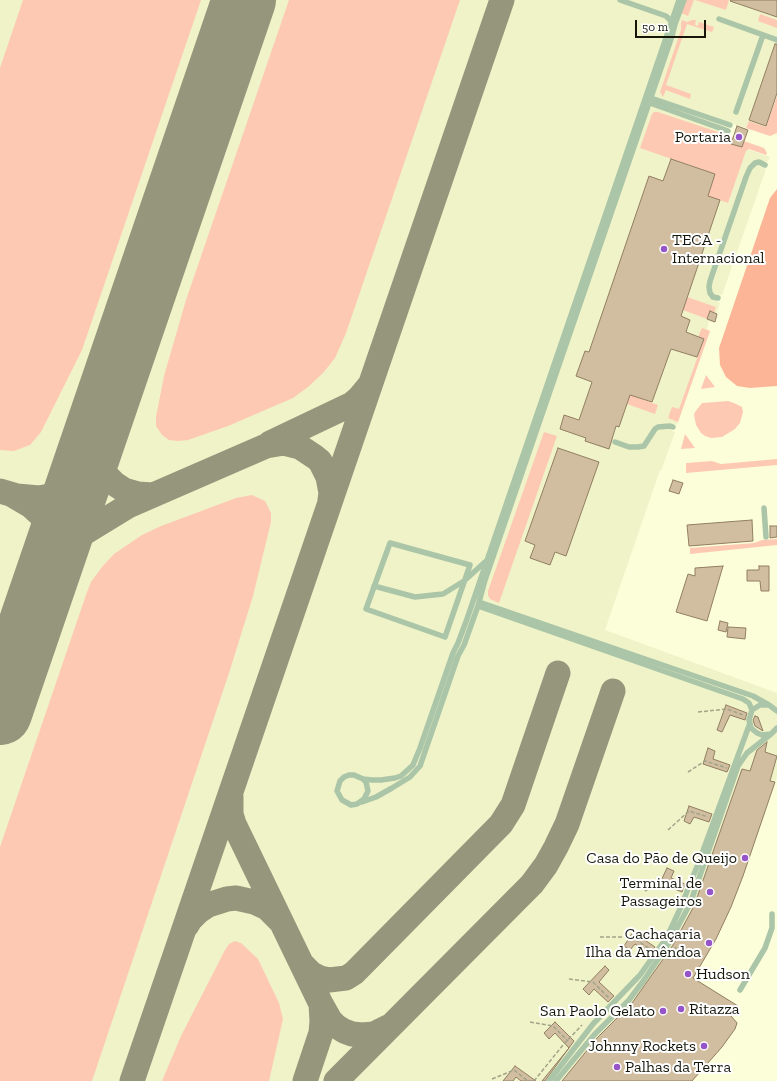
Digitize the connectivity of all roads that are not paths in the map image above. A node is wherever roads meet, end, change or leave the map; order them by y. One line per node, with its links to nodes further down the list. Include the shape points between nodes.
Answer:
1 (620, 0): 5 (lane, via 666,16)
2 (679, 0): 5 (lane)
3 (684, 0): 8 (lane)
4 (719, 19): 6 (lane)
5 (671, 21): 17 (lane)
6 (763, 35): 7 (lane); 9 (lane)
7 (777, 40)
8 (650, 100): 10 (lane); 20 (lane)
9 (736, 112)
10 (729, 128)
11 (765, 165): 12 (lane, via 755,163 746,177 710,281 710,293)
12 (718, 298)
13 (673, 427): 14 (lane, via 658,427 644,446 629,447)
14 (614, 442)
15 (764, 508): 16 (lane)
16 (766, 537)
17 (486, 561): 18 (lane); 27 (lane, via 412,765 395,778 378,781)
18 (464, 581): 19 (lane, via 443,594 415,598); 19 (lane, via 470,565 390,543); 19 (lane, via 445,637 366,609)
19 (374, 586)
20 (478, 604): 21 (lane, via 753,696); 22 (lane, via 743,699 749,703); 28 (lane, via 420,766 410,777 392,788)
21 (770, 705): 22 (lane, via 760,705); 23 (lane)
22 (752, 710): 24 (lane)
23 (777, 711)
24 (750, 723): 26 (lane, via 751,728 757,733); 32 (lane, via 700,859 667,937 640,975 593,1024)
25 (777, 728): 26 (lane)
26 (771, 734): 33 (lane, via 747,753 738,766 690,904 669,943 629,1000 594,1035)
27 (363, 779): 28 (lane, via 368,791); 28 (lane, via 354,774 349,775 340,781 338,791 346,803)
28 (361, 802)
29 (772, 914): 30 (lane)
30 (774, 930): 31 (lane)
31 (740, 990)
32 (548, 1081)
33 (556, 1081)

